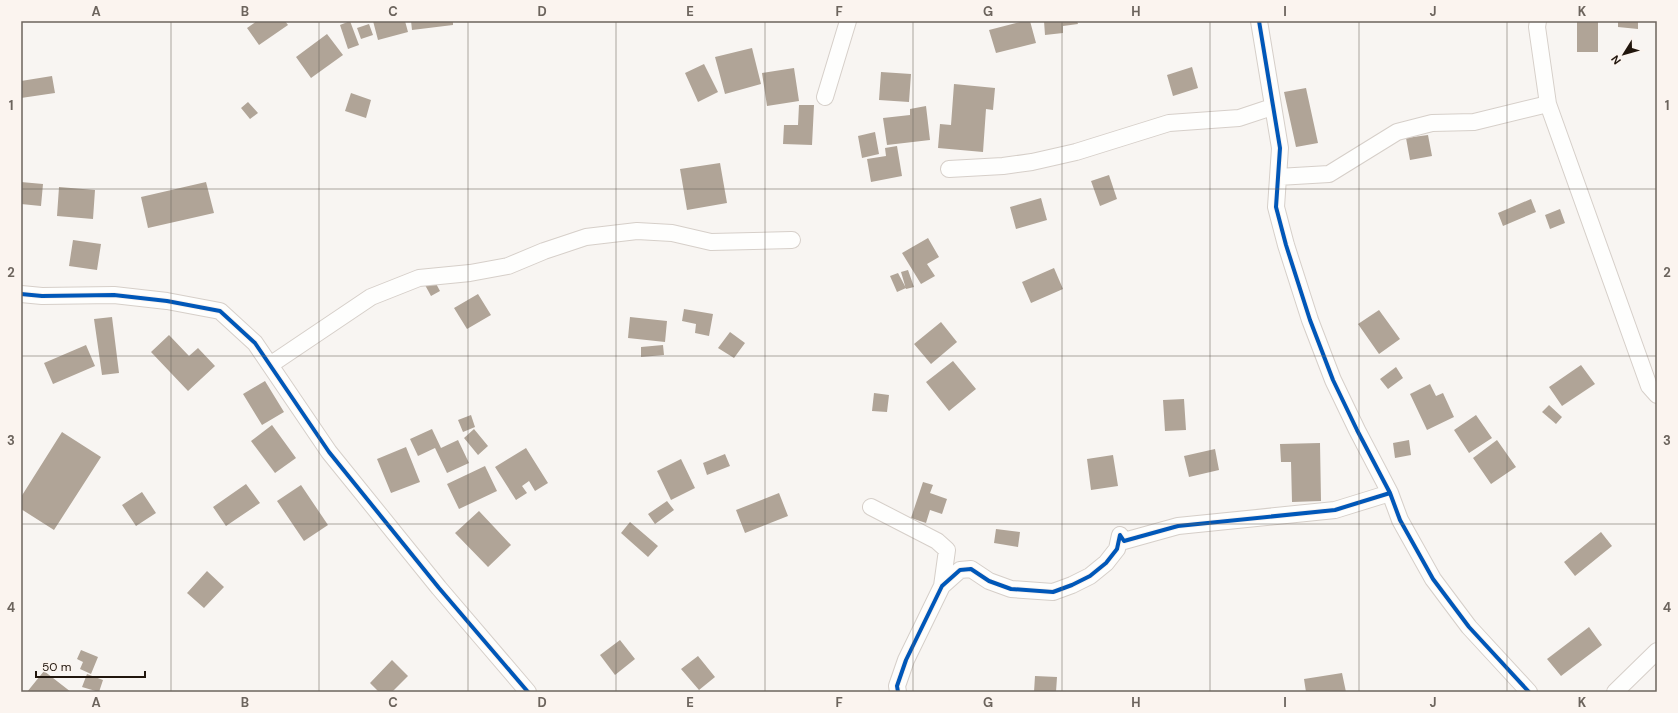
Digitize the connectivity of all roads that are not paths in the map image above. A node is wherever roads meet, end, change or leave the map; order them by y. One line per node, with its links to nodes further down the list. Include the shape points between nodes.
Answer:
1 (848, 21): 4 (street)
2 (1259, 21): 6 (street)
3 (1538, 21): 5 (street)
4 (825, 97)
5 (1548, 104): 8 (street, via 1474,122 1432,123 1397,132 1329,174); 12 (street, via 1649,386)
6 (1272, 107): 7 (street, via 1239,118 1169,123 1076,152 1032,162); 8 (street, via 1280,148)
7 (949, 169)
8 (1278, 177): 13 (street, via 1276,207 1310,320 1333,380)
9 (792, 240): 11 (street, via 711,242 672,232 637,231 586,237 508,266 419,278 371,297)
10 (21, 294): 11 (street, via 114,295 220,311 255,343)
11 (270, 365): 17 (street, via 329,452 439,588)
12 (1657, 395)
13 (1390, 493): 15 (street, via 1335,510 1178,526 1124,541 1120,535 1117,549 1106,563 1090,576 1053,592 1011,590 989,581 970,569 960,570); 19 (street, via 1400,520 1433,579 1469,626)
14 (871, 507): 15 (street, via 937,541 947,550)
15 (942, 586): 18 (street, via 906,660 897,686)
16 (1657, 650): 20 (street)
17 (528, 692)
18 (898, 692)
19 (1529, 692)
20 (1615, 692)

